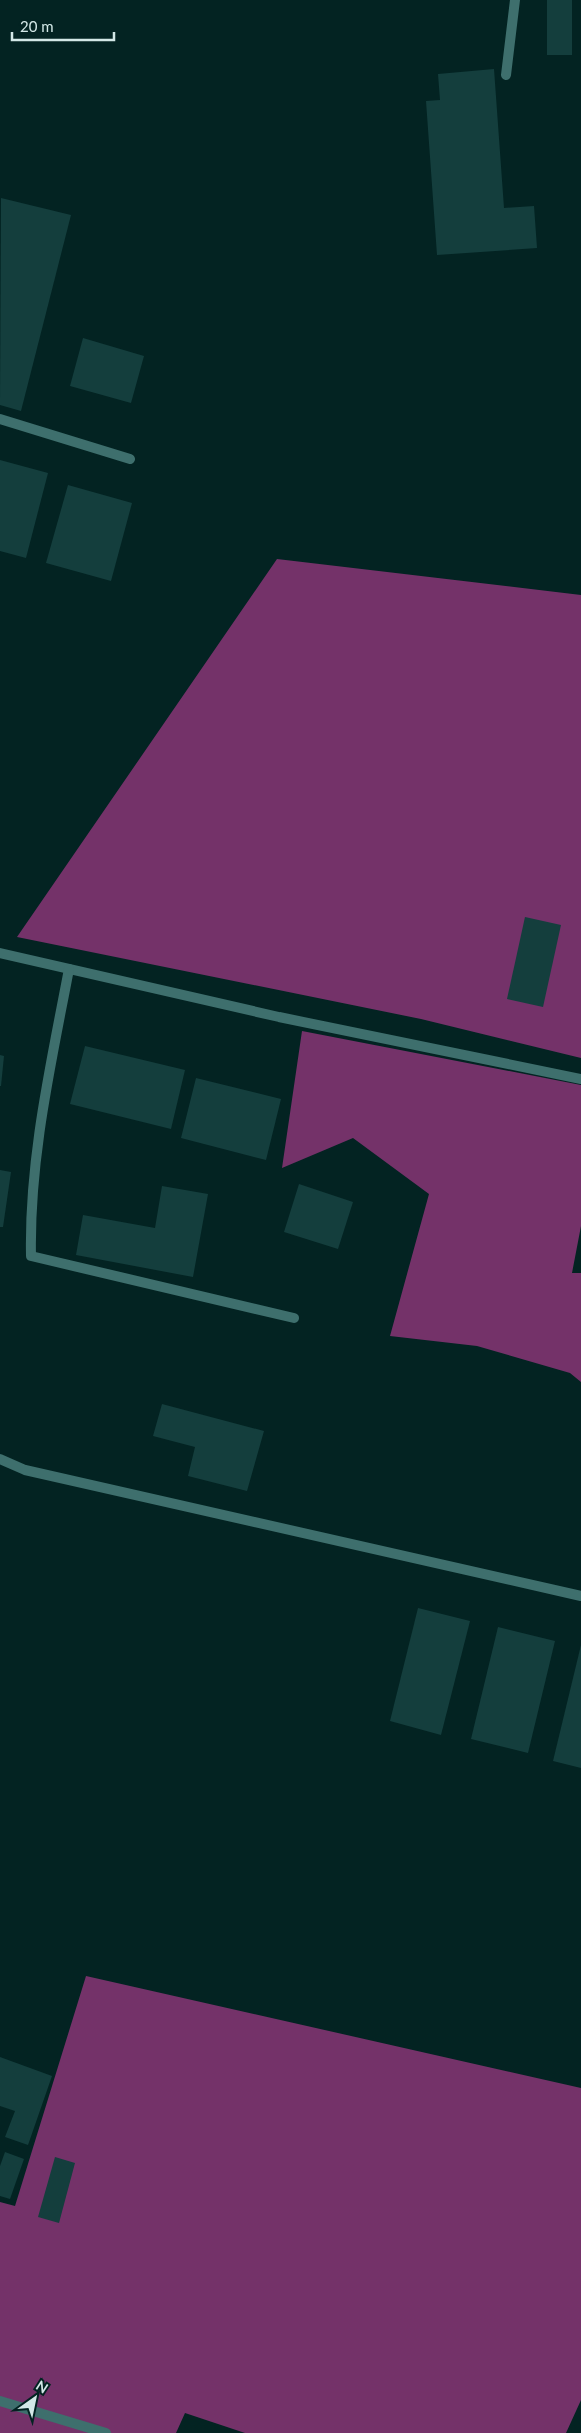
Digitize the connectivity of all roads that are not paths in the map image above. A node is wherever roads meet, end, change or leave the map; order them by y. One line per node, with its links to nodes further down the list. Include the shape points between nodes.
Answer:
1 (515, 0): 2 (street)
2 (506, 75)
3 (0, 419): 4 (street)
4 (130, 459)
5 (0, 953): 6 (street)
6 (69, 969): 7 (street, via 279,1018); 8 (street, via 42,1114 30,1223 31,1256)
7 (581, 1079)
8 (294, 1318)
9 (0, 1459): 10 (street, via 25,1470)
10 (581, 1596)
11 (0, 2401): 12 (street)
12 (106, 2433)

